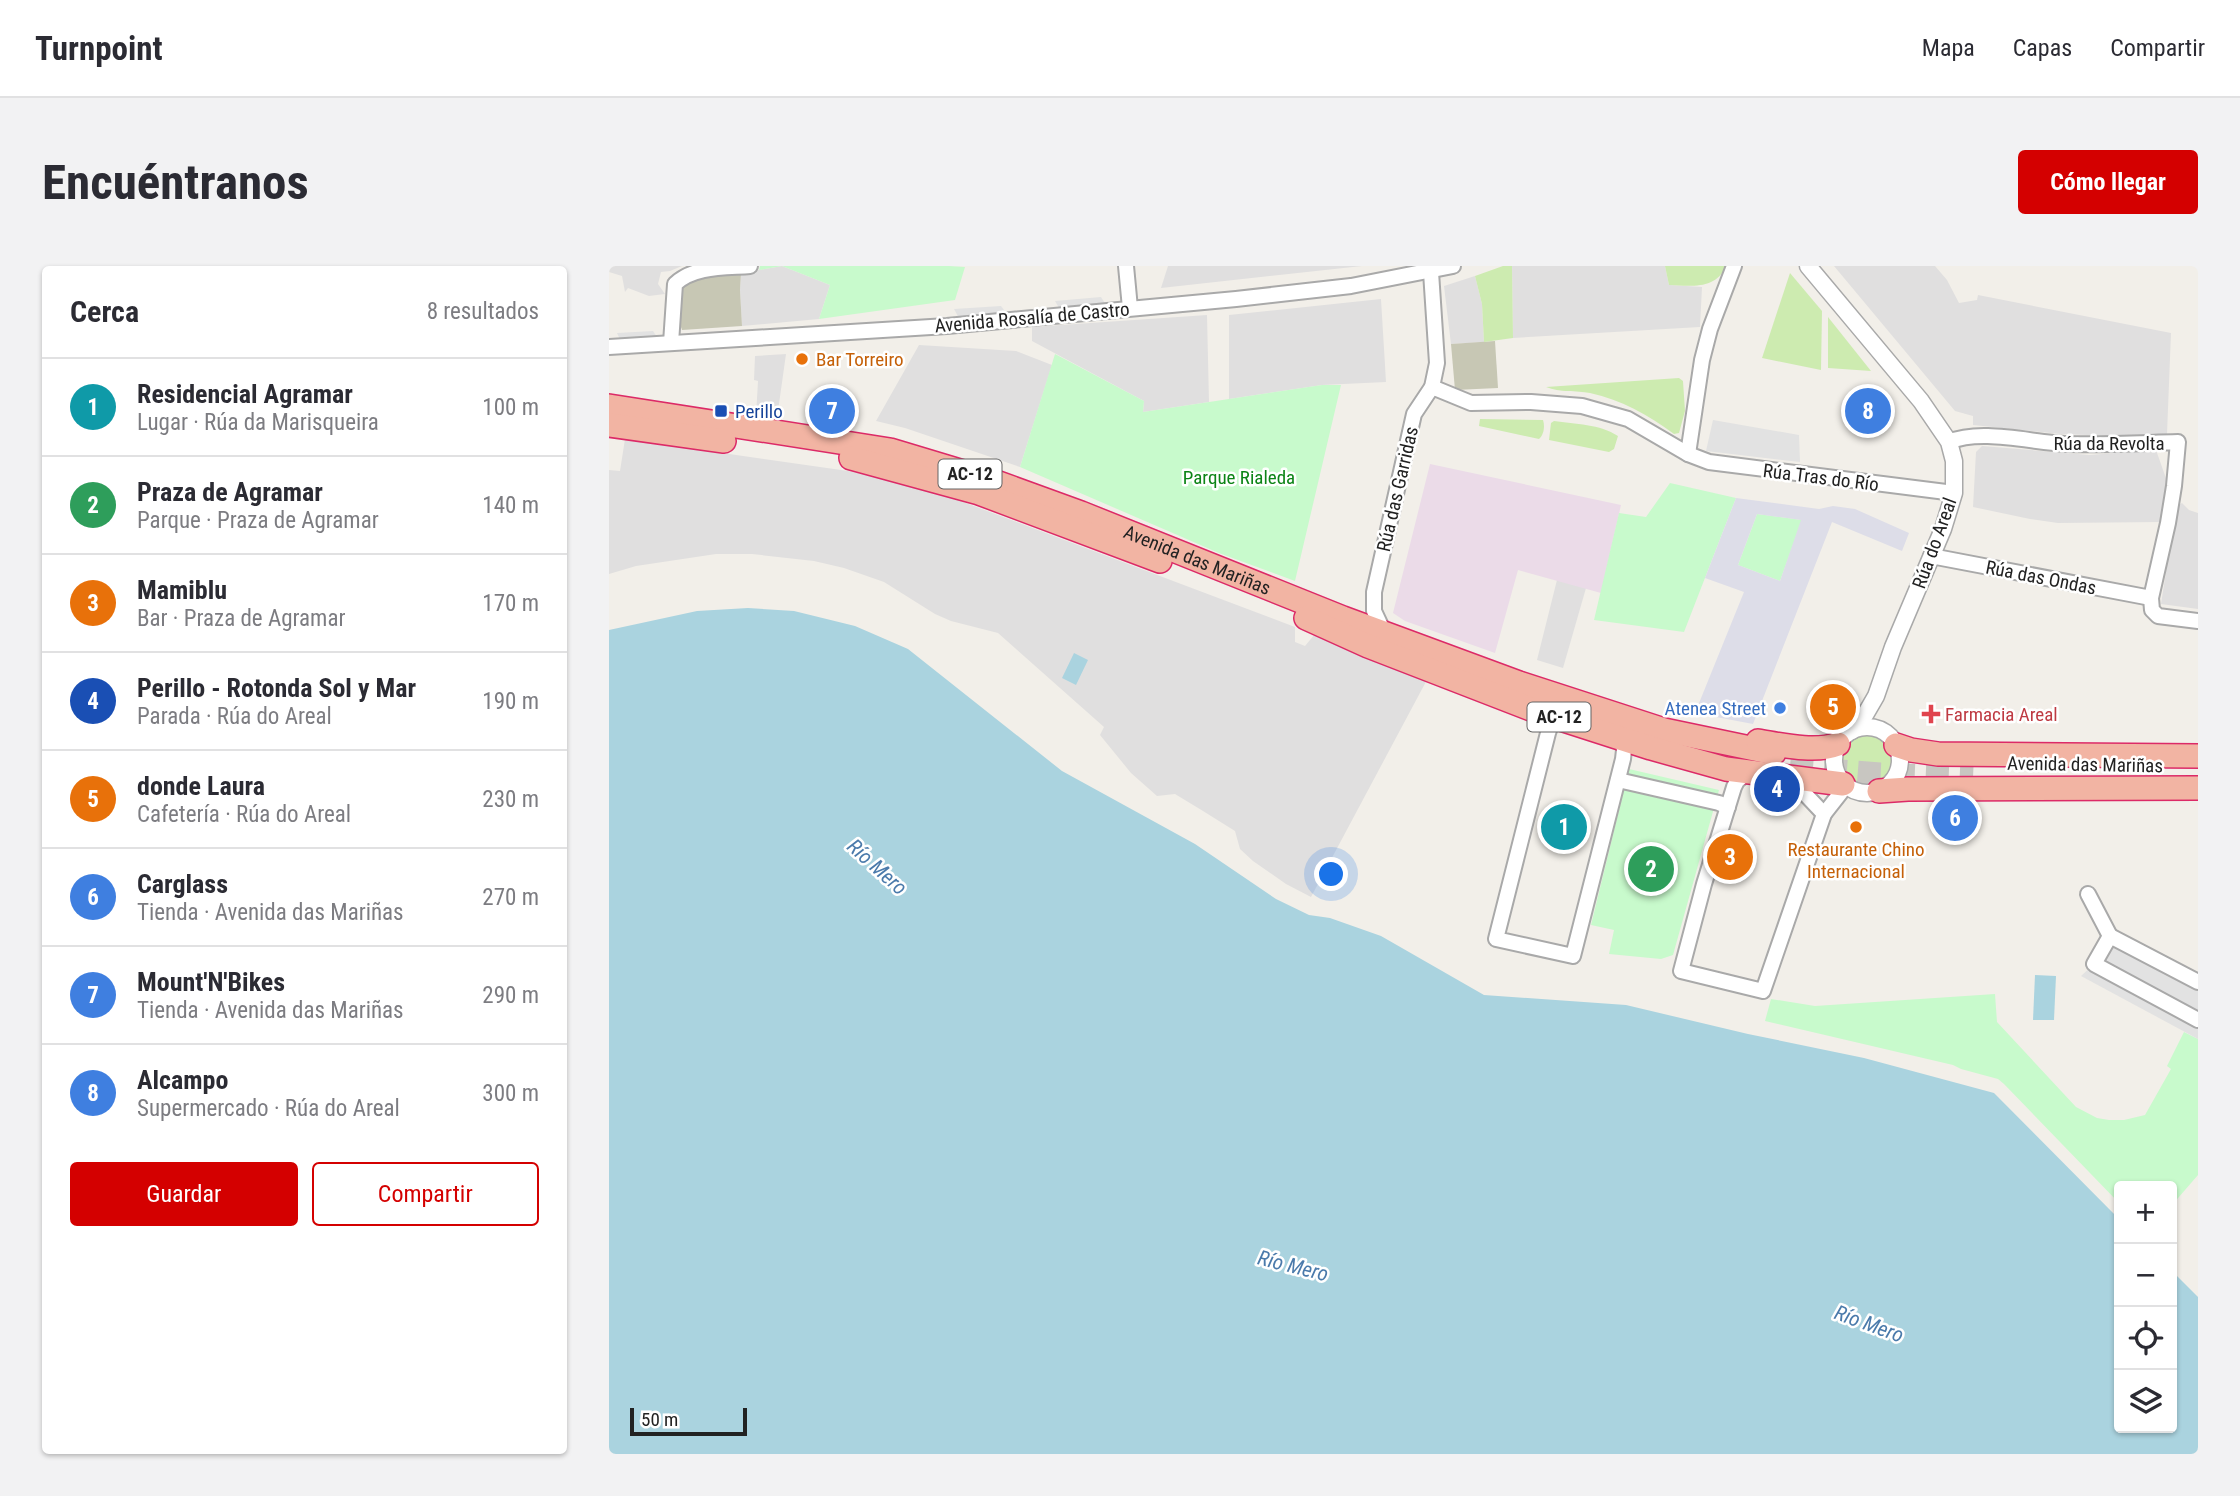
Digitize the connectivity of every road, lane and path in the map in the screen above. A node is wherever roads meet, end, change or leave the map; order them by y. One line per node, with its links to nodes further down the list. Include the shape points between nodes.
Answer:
1 (750, 266): 8 (street, via 692,272 675,284)
2 (1126, 266): 7 (street)
3 (1453, 266): 6 (street, Avenida Rosalía de Castro)
4 (1734, 266): 14 (street, via 1710,329)
5 (1808, 266): 13 (street, Rúa do Areal, via 1921,401)
6 (1423, 270): 7 (street, Avenida Rosalía de Castro, via 1351,286); 10 (street, Rúa das Garridas, via 1437,363)
7 (1130, 308): 8 (street, Avenida Rosalía de Castro, via 947,326)
8 (671, 343): 9 (street, Avenida Rosalía de Castro)
9 (609, 347)
10 (1432, 387): 14 (street, Rúa Tras do Río, via 1471,403 1531,401 1582,406 1628,419); 21 (street, Rúa das Garridas, via 1414,414 1374,592 1374,611)
11 (609, 406): 18 (highway, Avenida das Mariñas / AC-12, via 890,450 1081,513)
12 (609, 425): 19 (highway, Avenida das Mariñas / AC-12, via 856,458 979,493)
13 (1949, 442): 15 (street, Rúa do Areal); 17 (street, Rúa da Revolta, via 1979,436 2069,444 2178,442 2168,523)
14 (1688, 454): 15 (street, Rúa Tras do Río, via 1748,468)
15 (1954, 494): 16 (street, Rúa do Areal)
16 (1931, 556): 17 (street, Rúa das Ondas); 22 (street, Rúa do Areal)
17 (2151, 597): 20 (street, via 2152,610 2158,616)
18 (1314, 606): 21 (highway, AC-12); 29 (highway, Avenida das Mariñas / AC-12, via 1618,717)
19 (1287, 609): 23 (highway, AC-12, via 1368,646); 29 (highway, Avenida das Mariñas / AC-12, via 1577,715 1660,741)
20 (2198, 621)
21 (1381, 626): 24 (highway, AC-12, via 1652,719 1774,744 1823,748)
22 (1876, 695): 24 (street, Rúa do Areal); 26 (street, via 1876,714)
23 (1560, 717): 25 (highway, AC-12); 32 (street, via 1548,733 1496,939 1573,956)
24 (1845, 737): 26 (street, via 1868,727); 33 (street, via 1834,755 1838,778)
25 (1622, 738): 30 (highway, AC-12); 32 (street)
26 (1890, 739): 27 (highway, via 1911,750 1938,754); 35 (street, via 1900,758 1898,772)
27 (2198, 756)
28 (2198, 765): 31 (highway, Avenida das Mariñas, via 1972,770)
29 (1779, 766): 30 (highway, AC-12); 33 (highway, AC-12); 37 (street)
30 (1748, 772): 36 (street, via 1737,781)
31 (2198, 778)
32 (1618, 779): 36 (street)
33 (1845, 785): 35 (street, via 1861,793); 37 (street)
34 (2198, 788): 35 (highway)
35 (1879, 791)
36 (1728, 807): 37 (street, via 1681,971 1763,991)
37 (1824, 814)
38 (2088, 894): 39 (street)
39 (2110, 936): 40 (street); 41 (street, via 2094,964)
40 (2198, 982)
41 (2198, 1020)

